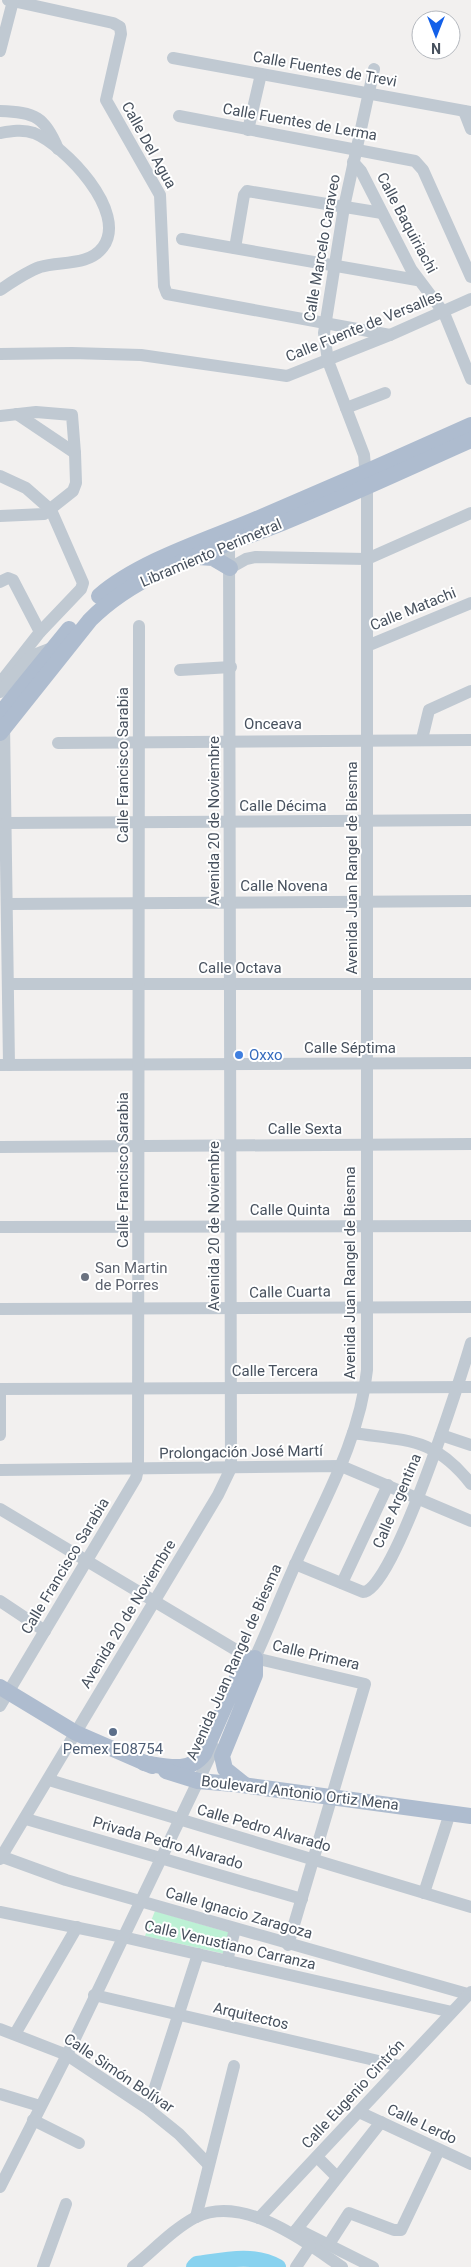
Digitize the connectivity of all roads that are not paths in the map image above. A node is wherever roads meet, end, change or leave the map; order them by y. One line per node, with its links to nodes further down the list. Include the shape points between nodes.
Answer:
1 (10, 0): 2 (street); 25 (street, Calle Del Agua, via 120,27 106,100 160,195 167,294)
2 (0, 50)
3 (173, 58): 5 (street, Calle Fuentes de Trevi)
4 (374, 69): 6 (street, Calle Marcelo Caraveo)
5 (260, 74): 6 (street, Calle Fuentes de Trevi); 11 (street)
6 (368, 94): 8 (street, Calle Fuentes de Trevi); 14 (street, Calle Marcelo Caraveo)
7 (0, 111): 13 (street, via 24,112 36,117 51,132)
8 (467, 112): 10 (street)
9 (179, 116): 11 (street, Calle Fuentes de Lerma)
10 (471, 129)
11 (248, 130): 14 (street, Calle Fuentes de Lerma)
12 (0, 133): 13 (street, via 21,130 34,133)
13 (58, 150): 22 (street, via 82,171 104,206 109,233 96,255 85,260 37,268)
14 (355, 156): 15 (street, Calle Marcelo Caraveo); 16 (street, Calle Baquiriachi); 20 (street, Calle Fuentes de Lerma, via 415,161 423,170)
15 (344, 207): 16 (street); 18 (street, via 249,191 245,193); 19 (street, Calle Marcelo Caraveo)
16 (382, 213): 21 (street, Calle Baquiriachi)
17 (182, 239): 18 (street)
18 (235, 248): 19 (street)
19 (334, 265): 21 (street); 25 (street, Calle Marcelo Caraveo)
20 (471, 277)
21 (417, 280): 24 (street, Calle Baquiriachi)
22 (0, 290)
23 (471, 300): 24 (street, Calle Fuente de Versalles)
24 (444, 312): 26 (street, Calle Fuente de Versalles); 29 (street, Calle Baquiriachi)
25 (325, 323): 26 (street); 28 (street, Calle Marcelo Caraveo)
26 (390, 335): 28 (street, Calle Fuente de Versalles)
27 (0, 354): 28 (street, Calle Fuente de Versalles, via 141,355 286,376)
28 (328, 361): 31 (street, Calle Marcelo Caraveo)
29 (471, 379)
30 (385, 393): 31 (street)
31 (346, 408): 38 (street, Calle Marcelo Caraveo, via 364,455)
32 (17, 414): 33 (street); 36 (street); 36 (street, via 72,415)
33 (0, 416)
34 (471, 425): 38 (main road, Libramiento Perimetral)
35 (471, 440): 38 (main road, Libramiento Perimetral)
36 (75, 454): 39 (street, via 75,487)
37 (0, 476): 39 (street, via 26,488)
38 (367, 480): 42 (main road, Libramiento Perimetral); 44 (street, Avenida Juan Rangel de Biesma)
39 (51, 510): 41 (street, via 34,516); 49 (street, via 82,585)
40 (471, 513): 44 (street)
41 (0, 516)
42 (229, 537): 43 (main road, Libramiento Perimetral); 45 (street, Avenida 20 de Noviembre); 51 (main road, Libramiento Perimetral, via 123,578 92,603)
43 (198, 557): 45 (main road, via 213,558); 56 (main road, Libramiento Perimetral, via 141,582 103,607)
44 (366, 559): 45 (street, via 256,558 246,559); 50 (street, Avenida Juan Rangel de Biesma)
45 (230, 568): 52 (street, Avenida 20 de Noviembre)
46 (6, 580): 49 (street)
47 (471, 603): 50 (street, Calle Matachi)
48 (139, 626): 61 (street, Calle Francisco Sarabia)
49 (40, 632): 54 (street)
50 (367, 646): 58 (street, Avenida Juan Rangel de Biesma)
51 (54, 647): 54 (street, via 31,656); 56 (main road, Libramiento Perimetral)
52 (231, 667): 53 (street); 57 (street, Avenida 20 de Noviembre)
53 (180, 670)
54 (1, 684)
55 (471, 691): 59 (street, via 429,710)
56 (2, 721): 67 (street)
57 (230, 740): 58 (street, Onceava); 61 (street, Onceava); 66 (street, Avenida 20 de Noviembre)
58 (367, 740): 59 (street, Onceava); 64 (street, Avenida Juan Rangel de Biesma)
59 (422, 740): 60 (street, Onceava)
60 (471, 740)
61 (139, 742): 62 (street, Onceava); 65 (street, Calle Francisco Sarabia)
62 (58, 743)
63 (471, 820): 64 (street, Calle Décima)
64 (368, 822): 66 (street, Calle Décima); 70 (street, Avenida Juan Rangel de Biesma)
65 (140, 823): 66 (street, Calle Décima); 67 (street, Calle Décima); 69 (street, Calle Francisco Sarabia)
66 (231, 823): 71 (street, Avenida 20 de Noviembre)
67 (6, 824): 72 (street)
68 (471, 901): 70 (street, Calle Novena)
69 (140, 902): 71 (street, Calle Novena); 72 (street, Calle Novena); 74 (street, Calle Francisco Sarabia)
70 (368, 902): 71 (street, Calle Novena); 77 (street, Avenida Juan Rangel de Biesma)
71 (230, 903): 75 (street, Avenida 20 de Noviembre)
72 (8, 904): 73 (street)
73 (8, 984): 74 (street, Calle Octava); 80 (street)
74 (140, 984): 75 (street, Calle Octava); 81 (street, Calle Francisco Sarabia)
75 (230, 984): 77 (street, Calle Octava); 82 (street, Avenida 20 de Noviembre)
76 (471, 984): 77 (street, Calle Octava)
77 (369, 985): 79 (street, Avenida Juan Rangel de Biesma)
78 (471, 1063): 79 (street, Calle Séptima)
79 (368, 1064): 82 (street, Calle Séptima); 84 (street, Avenida Juan Rangel de Biesma)
80 (4, 1065): 81 (street, Calle Séptima)
81 (140, 1065): 82 (street, Calle Séptima); 85 (street, Calle Francisco Sarabia)
82 (231, 1065): 86 (street, Avenida 20 de Noviembre)
83 (471, 1144): 84 (street, Calle Sexta)
84 (367, 1145): 86 (street, Calle Sexta); 88 (street, Avenida Juan Rangel de Biesma)
85 (138, 1146): 86 (street, Calle Sexta); 87 (street, Calle Sexta); 91 (street, Calle Francisco Sarabia)
86 (230, 1146): 92 (street, Avenida 20 de Noviembre)
87 (0, 1147)
88 (368, 1226): 89 (street, Calle Quinta); 92 (street, Calle Quinta); 94 (street, Avenida Juan Rangel de Biesma)
89 (471, 1226)
90 (0, 1227): 91 (street, Calle Quinta)
91 (138, 1227): 92 (street, Calle Quinta); 93 (street, Calle Francisco Sarabia)
92 (230, 1227): 96 (street, Avenida 20 de Noviembre)
93 (140, 1307): 96 (street, Calle Cuarta); 97 (street, Calle Cuarta); 102 (street, Calle Francisco Sarabia)
94 (367, 1307): 95 (street, Calle Cuarta); 96 (street, Calle Cuarta); 99 (street, Avenida Juan Rangel de Biesma)
95 (471, 1307)
96 (231, 1308): 103 (street, Avenida 20 de Noviembre)
97 (0, 1309)
98 (471, 1344): 100 (street, Calle Argentina)
99 (366, 1387): 100 (street, Calle Tercera); 103 (street, Calle Tercera); 105 (street, Avenida Juan Rangel de Biesma)
100 (458, 1387): 101 (street, Calle Tercera); 107 (street, Calle Argentina)
101 (471, 1387)
102 (140, 1388): 103 (street, Calle Tercera); 104 (street, Calle Tercera); 112 (street, Calle Francisco Sarabia)
103 (232, 1388): 111 (street, Avenida 20 de Noviembre)
104 (0, 1389): 106 (street)
105 (352, 1433): 109 (street, via 412,1442); 110 (street, Avenida Juan Rangel de Biesma)
106 (0, 1435)
107 (441, 1435): 108 (street); 109 (street, Calle Argentina)
108 (471, 1445)
109 (436, 1450): 114 (street); 116 (street, Calle Argentina)
110 (341, 1466): 111 (street, Prolongación José Martí); 115 (street, Prolongación José Martí); 120 (street, Avenida Juan Rangel de Biesma)
111 (231, 1468): 112 (street, Prolongación José Martí); 123 (street, Avenida 20 de Noviembre)
112 (138, 1469): 113 (street, Prolongación José Martí); 119 (street, Calle Francisco Sarabia, via 136,1478)
113 (0, 1470)
114 (471, 1484)
115 (388, 1485): 116 (street, Prolongación José Martí); 121 (street)
116 (418, 1499): 118 (street, Prolongación José Martí); 121 (street, Calle Argentina, via 374,1587 364,1592)
117 (0, 1509): 119 (street, Calle Primera)
118 (471, 1521)
119 (86, 1562): 123 (street, Calle Primera); 124 (street, Calle Francisco Sarabia)
120 (295, 1564): 121 (street, Calle Argentina); 125 (street, Avenida Juan Rangel de Biesma)
121 (342, 1584)
122 (0, 1601): 124 (street)
123 (154, 1602): 125 (street, Calle Primera); 127 (street, Avenida 20 de Noviembre)
124 (45, 1631): 126 (street, Calle Francisco Sarabia)
125 (255, 1658): 128 (main road, via 243,1665 198,1761 182,1767); 130 (main road, via 255,1675 222,1756 225,1769); 131 (street, Calle Primera, via 365,1684); 135 (street, Avenida Juan Rangel de Biesma)
126 (3, 1695): 127 (main road, Boulevard Antonio Ortiz Mena)
127 (76, 1733): 128 (main road, Boulevard Antonio Ortiz Mena); 129 (street, Avenida 20 de Noviembre)
128 (144, 1763): 130 (main road, Boulevard Antonio Ortiz Mena, bridge, via 198,1781)
129 (49, 1780): 134 (street, Avenida 20 de Noviembre); 135 (street, Calle Pedro Alvarado)
130 (239, 1784): 131 (main road, Boulevard Antonio Ortiz Mena)
131 (332, 1796): 132 (main road, Boulevard Antonio Ortiz Mena); 138 (street)
132 (450, 1813): 133 (main road, Boulevard Antonio Ortiz Mena); 139 (street)
133 (471, 1816)
134 (26, 1819): 136 (street, Avenida 20 de Noviembre); 137 (street, Privada Pedro Alvarado)
135 (179, 1820): 137 (street, Avenida Juan Rangel de Biesma); 138 (street, Calle Pedro Alvarado)
136 (0, 1858): 141 (street, Calle Ignacio Zaragoza)
137 (161, 1858): 140 (street, Privada Pedro Alvarado); 141 (street, Avenida Juan Rangel de Biesma)
138 (314, 1860): 139 (street, Calle Pedro Alvarado); 140 (street)
139 (424, 1893): 142 (street, Calle Pedro Alvarado)
140 (302, 1899): 147 (street)
141 (141, 1901): 145 (street, Calle Ignacio Zaragoza); 146 (street, Avenida Juan Rangel de Biesma)
142 (471, 1906)
143 (0, 1912): 144 (street, Calle Venustiano Carranza)
144 (77, 1927): 146 (street, Calle Venustiano Carranza); 155 (street)
145 (236, 1929): 147 (street, Calle Ignacio Zaragoza); 149 (street)
146 (123, 1937): 148 (street, Calle Venustiano Carranza); 151 (street, Avenida Juan Rangel de Biesma)
147 (288, 1945): 150 (street, Calle Ignacio Zaragoza)
148 (198, 1954): 149 (street, Calle Venustiano Carranza); 153 (street)
149 (227, 1961): 152 (street, Calle Venustiano Carranza)
150 (470, 1994): 152 (street, Calle Eugenio Cintrón)
151 (94, 1995): 153 (street, Arquitectos); 156 (street, Avenida Juan Rangel de Biesma)
152 (452, 2012): 158 (street, Calle Eugenio Cintrón)
153 (179, 2016): 158 (street, Arquitectos); 161 (street)
154 (0, 2029): 155 (street, Calle Simón Bolívar)
155 (15, 2034): 156 (street, Calle Simón Bolívar)
156 (67, 2055): 160 (street, Avenida Juan Rangel de Biesma); 161 (street, Calle Simón Bolívar)
157 (234, 2066): 168 (street)
158 (400, 2066): 162 (street, Calle Eugenio Cintrón)
159 (0, 2094): 160 (street)
160 (40, 2106): 163 (street, Avenida Juan Rangel de Biesma)
161 (148, 2109): 168 (street, Calle Simón Bolívar, via 179,2134)
162 (359, 2112): 164 (street, Calle Lerdo); 167 (street, Calle Eugenio Cintrón)
163 (33, 2120): 165 (street); 171 (street, Avenida Juan Rangel de Biesma)
164 (380, 2122): 166 (street, Calle Lerdo); 170 (street)
165 (79, 2143)
166 (439, 2150): 169 (street, Calle Lerdo); 176 (street, via 401,2230 349,2213)
167 (317, 2157): 170 (street); 174 (street, Calle Eugenio Cintrón)
168 (208, 2164): 173 (street)
169 (471, 2164)
170 (337, 2177): 175 (street)
171 (0, 2187)
172 (66, 2204): 179 (street)
173 (196, 2218): 174 (street, via 218,2212); 180 (street)
174 (259, 2218): 175 (street)
175 (295, 2232): 176 (street); 177 (street)
176 (329, 2244): 182 (street)
177 (310, 2246): 178 (street); 181 (street)
178 (299, 2262)
179 (43, 2267)
180 (133, 2267)
181 (342, 2267)
182 (373, 2267)

